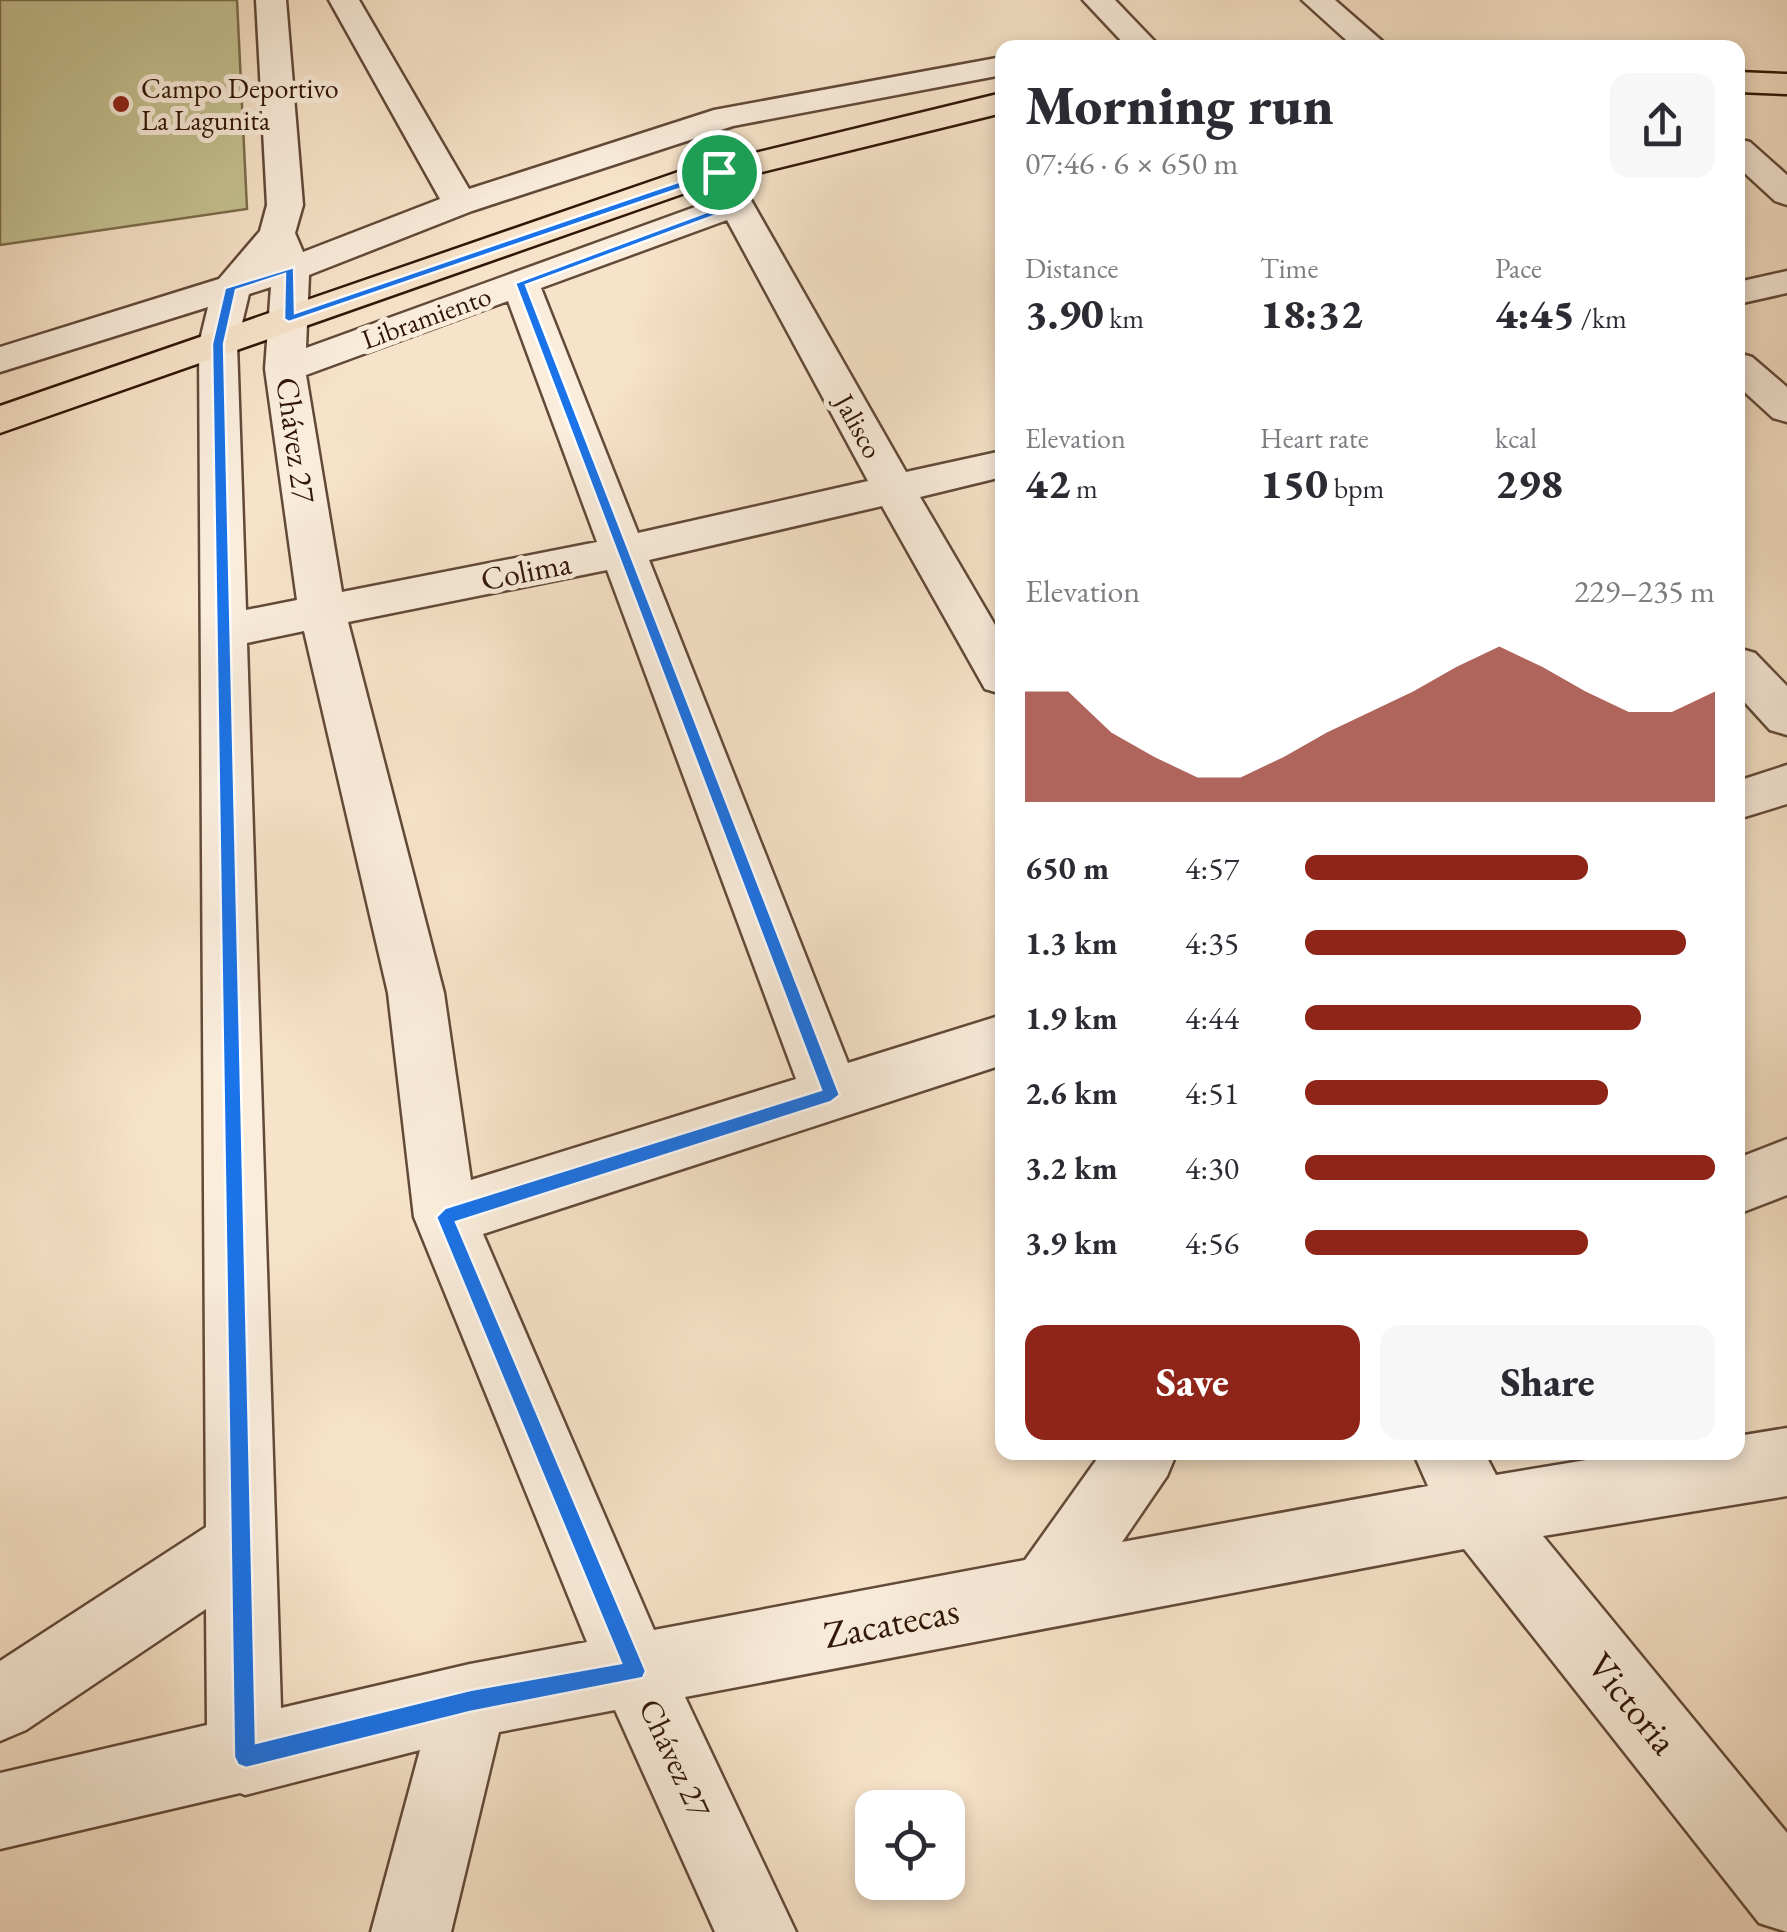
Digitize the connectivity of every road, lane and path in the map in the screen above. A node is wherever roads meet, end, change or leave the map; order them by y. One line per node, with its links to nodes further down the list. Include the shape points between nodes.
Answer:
1 (272, 0): 19 (street, Chávez 27)
2 (344, 0): 14 (street)
3 (1098, 0): 5 (street)
4 (1316, 0): 6 (street)
5 (1130, 40)
6 (1365, 40)
7 (995, 67): 14 (street, via 726,117)
8 (1745, 82): 9 (main road)
9 (1787, 84)
10 (995, 105): 12 (main road)
11 (1745, 155): 13 (street)
12 (728, 188): 16 (street, Libramiento); 19 (main road); 26 (street, Jalisco)
13 (1787, 194)
14 (460, 204): 19 (street)
15 (1787, 282): 18 (street)
16 (520, 283): 19 (street, Libramiento); 27 (street)
17 (231, 288): 19 (street); 20 (street); 21 (street)
18 (1745, 292)
19 (285, 298): 20 (main road); 28 (street, Chávez 27)
20 (218, 344): 24 (main road); 29 (street)
21 (0, 360)
22 (1745, 371): 23 (street)
23 (1787, 409)
24 (0, 420)
25 (995, 466): 26 (street, Colima)
26 (894, 489): 27 (street, Colima); 30 (street, Jalisco)
27 (621, 552): 28 (street, Colima); 36 (street)
28 (322, 612): 29 (street, Colima); 39 (street, Chávez 27, via 416,993)
29 (224, 631): 43 (street)
30 (995, 665)
31 (1745, 672): 32 (street)
32 (1787, 717)
33 (1787, 784): 34 (street)
34 (1745, 798)
35 (995, 1042): 36 (street)
36 (831, 1095): 39 (street)
37 (1787, 1167): 38 (street)
38 (1745, 1183)
39 (445, 1217): 45 (street, Chávez 27)
40 (1137, 1460): 44 (street)
41 (1787, 1462): 42 (street, Zacatecas)
42 (1463, 1482): 44 (street, Zacatecas); 50 (street, Victoria)
43 (241, 1545): 47 (street); 48 (street)
44 (1045, 1593): 45 (street, Zacatecas)
45 (635, 1671): 46 (street, Zacatecas); 52 (street, Chávez 27)
46 (470, 1701): 48 (street, Zacatecas); 51 (street)
47 (0, 1704)
48 (246, 1757): 49 (street, Zacatecas)
49 (0, 1812)
50 (1787, 1895)
51 (410, 1932)
52 (756, 1932)

